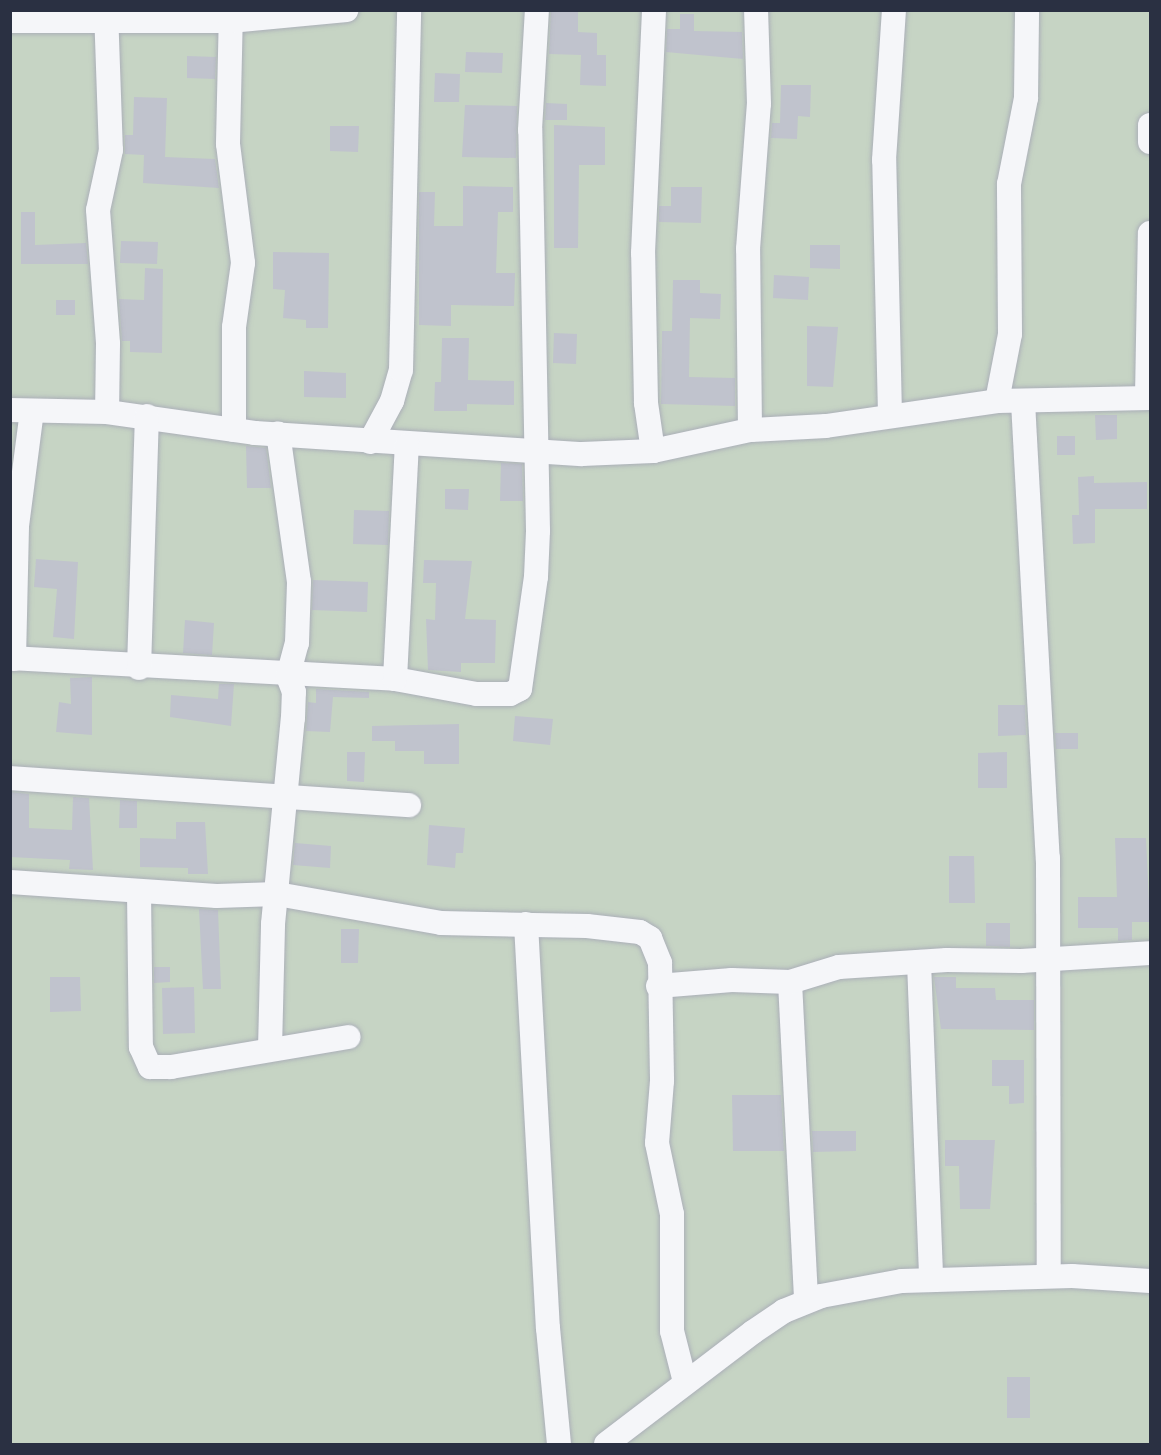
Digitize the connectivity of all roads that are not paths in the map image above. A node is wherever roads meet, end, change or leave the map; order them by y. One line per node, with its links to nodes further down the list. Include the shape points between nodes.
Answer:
1 (346, 10): 9 (street)
2 (410, 10): 24 (street, via 401,370 392,401)
3 (537, 10): 27 (street, via 530,130)
4 (654, 10): 26 (street, via 643,253 646,403)
5 (756, 10): 22 (street, via 759,104 748,249)
6 (894, 10): 19 (street, via 884,160)
7 (1027, 10): 15 (street, via 1026,98 1009,184 1010,334)
8 (106, 16): 9 (street); 10 (street); 18 (street, via 111,150 98,210 108,344)
9 (231, 16): 21 (street, via 228,144 243,263 234,327)
10 (10, 21)
11 (1150, 124): 12 (street)
12 (1150, 142)
13 (1150, 233): 14 (street)
14 (1149, 397): 16 (street)
15 (997, 401): 16 (street); 19 (street)
16 (1023, 402): 40 (street)
17 (21, 411): 18 (street); 28 (street)
18 (107, 412): 20 (street)
19 (890, 415): 22 (street, via 826,426)
20 (147, 416): 21 (street); 29 (street)
21 (234, 430): 23 (street)
22 (750, 430): 26 (street)
23 (278, 433): 24 (street); 30 (street, via 299,582 297,643)
24 (370, 442): 25 (street)
25 (407, 445): 27 (street); 31 (street)
26 (653, 451): 27 (street)
27 (537, 453): 31 (street, via 536,577 519,688 510,694 477,694)
28 (12, 659): 29 (street)
29 (139, 668): 30 (street)
30 (288, 676): 31 (street); 33 (street, via 294,692)
31 (395, 679)
32 (10, 778): 33 (street)
33 (286, 800): 34 (street); 37 (street)
34 (409, 805)
35 (10, 882): 36 (street)
36 (139, 892): 37 (street); 45 (street, via 144,1062 171,1067)
37 (276, 894): 38 (street, via 441,923); 45 (street)
38 (526, 924): 43 (street, via 646,935 657,952); 51 (street, via 548,1328)
39 (1150, 953): 40 (street)
40 (1051, 957): 41 (street); 46 (street)
41 (919, 962): 42 (street, via 839,967); 47 (street)
42 (790, 982): 43 (street, via 732,980); 49 (street)
43 (658, 986): 50 (street, via 662,1081 657,1143 672,1214 672,1331)
44 (348, 1037): 45 (street)
45 (270, 1049)
46 (1049, 1276): 47 (street); 48 (street)
47 (931, 1280): 49 (street, via 849,1289)
48 (1150, 1281)
49 (806, 1301): 50 (street)
50 (685, 1382): 52 (street)
51 (559, 1444)
52 (606, 1444)

